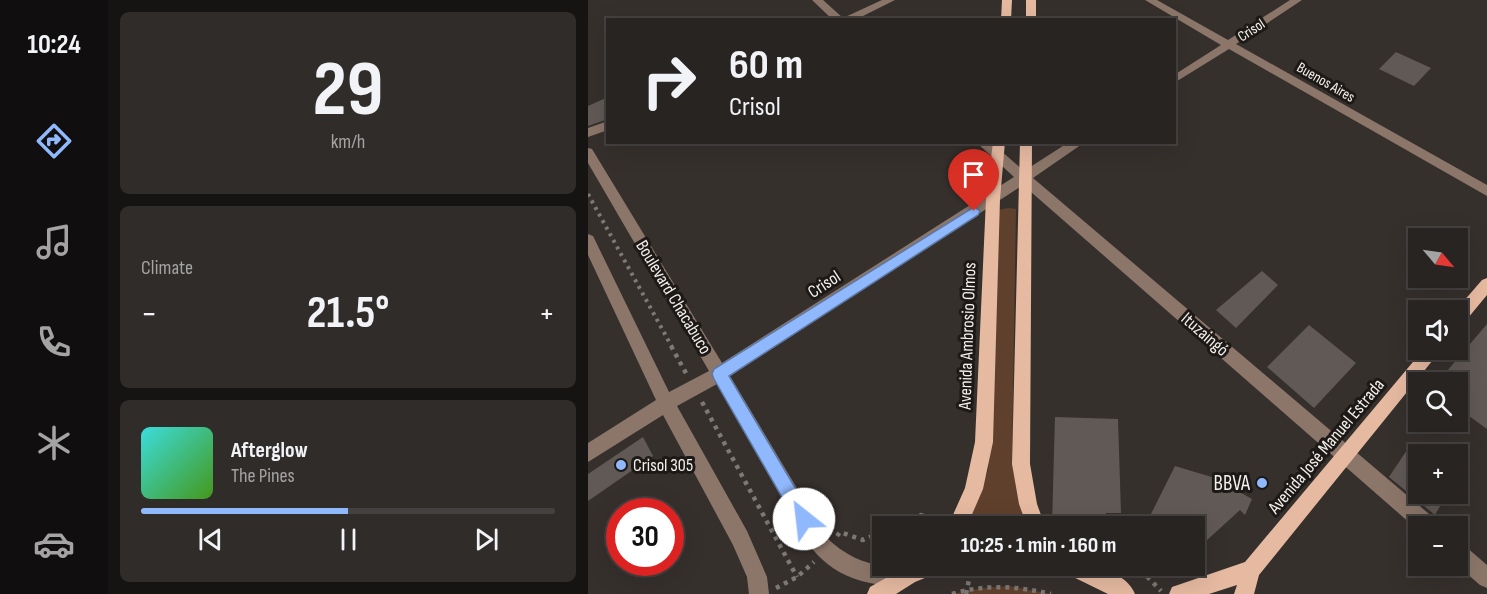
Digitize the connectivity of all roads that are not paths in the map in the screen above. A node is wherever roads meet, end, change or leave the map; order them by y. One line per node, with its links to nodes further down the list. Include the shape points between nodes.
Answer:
1 (817, 0): 7 (street)
2 (890, 0): 8 (street)
3 (1007, 0): 9 (main road)
4 (1031, 0): 10 (main road)
5 (1150, 0): 11 (street, Buenos Aires)
6 (1297, 0): 11 (street, Crisol)
7 (838, 18)
8 (850, 18)
9 (1006, 18)
10 (1030, 18)
11 (1229, 44): 12 (street, Crisol); 20 (street, Buenos Aires)
12 (1176, 79)
13 (606, 126): 14 (street)
14 (588, 133)
15 (1026, 144): 19 (main road)
16 (1076, 144): 19 (street, Crisol)
17 (998, 149): 19 (street, Ituzaingó); 21 (main road, Avenida Ambrosio Olmos)
18 (588, 152): 26 (street, Boulevard Chacabuco)
19 (1024, 179): 21 (street, Crisol); 29 (street, Ituzaingó); 31 (main road, via 1021,464)
20 (1487, 191)
21 (993, 199): 26 (street, Crisol); 30 (main road, Avenida Ambrosio Olmos, via 984,442 976,481)
22 (588, 240): 27 (street)
23 (1487, 284): 24 (main road)
24 (1468, 307)
25 (1425, 360): 29 (main road, Avenida José Manuel Estrada)
26 (719, 374): 27 (street, Crisol); 35 (street, Boulevard Chacabuco, via 813,534 826,551)
27 (666, 403): 28 (street, Crisol); 39 (street, via 732,522 757,577)
28 (588, 453)
29 (1346, 456): 32 (street, Ituzaingó); 34 (main road, Avenida José Manuel Estrada)
30 (961, 516)
31 (1032, 516)
32 (1416, 516)
33 (1468, 562): 38 (street)
34 (1251, 570): 42 (main road); 43 (main road, Avenida José Manuel Estrada)
35 (872, 575)
36 (906, 576): 40 (main road)
37 (1094, 576): 41 (main road)
38 (1487, 578)
39 (759, 594)
40 (877, 594)
41 (1125, 594)
42 (1179, 594)
43 (1244, 594)

